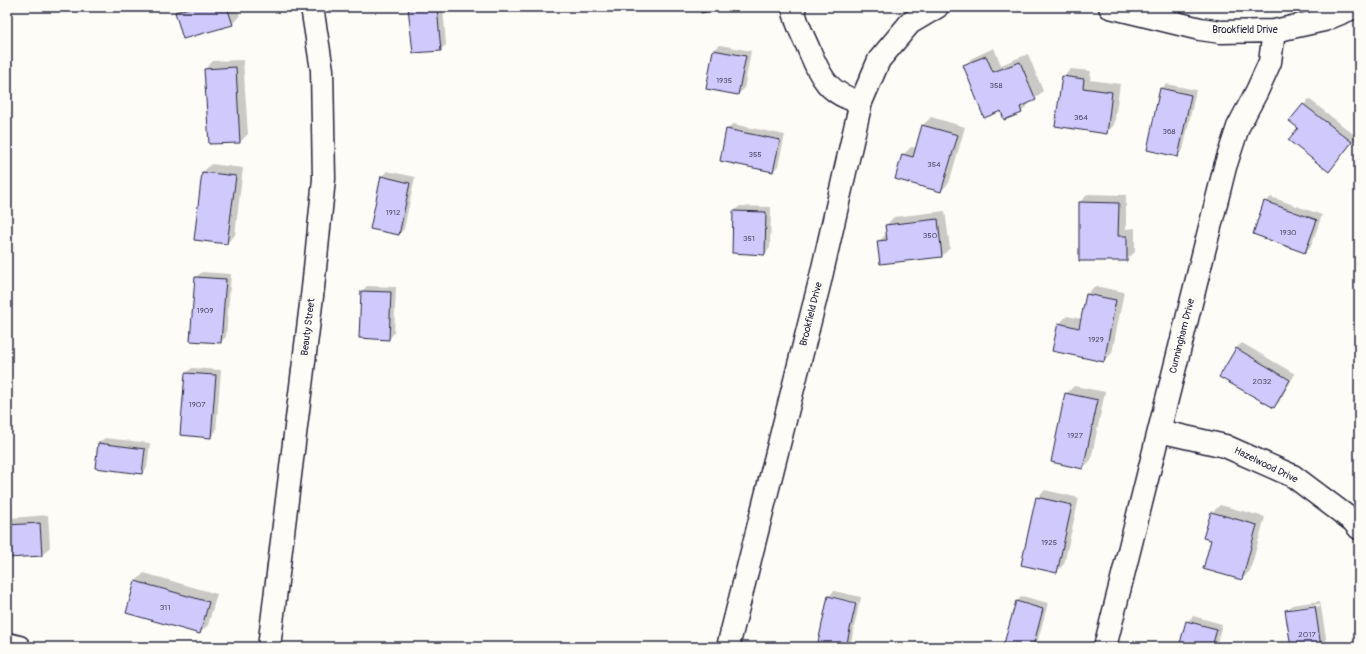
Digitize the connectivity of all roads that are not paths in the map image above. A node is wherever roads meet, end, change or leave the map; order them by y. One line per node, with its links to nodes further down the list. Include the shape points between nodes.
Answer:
1 (312, 7): 12 (street, Beauty Street, via 322,70 324,179)
2 (793, 7): 7 (street, via 820,74 832,89 848,99)
3 (937, 7): 7 (street, Brookfield Drive, via 910,23 879,60)
4 (1110, 7): 6 (street, Brookfield Drive, via 1200,29 1221,32)
5 (1355, 7): 6 (street, Brookfield Drive, via 1324,20)
6 (1274, 31): 8 (street, Cunningham Drive, via 1270,62 1238,127 1224,167)
7 (861, 102): 13 (street, Brookfield Drive, via 820,281)
8 (1159, 430): 9 (street, Hazelwood Drive, via 1225,446 1293,476); 14 (street, Cunningham Drive)
9 (1359, 528)
10 (7, 644): 11 (street)
11 (19, 647)
12 (269, 647)
13 (728, 647)
14 (1105, 647)

